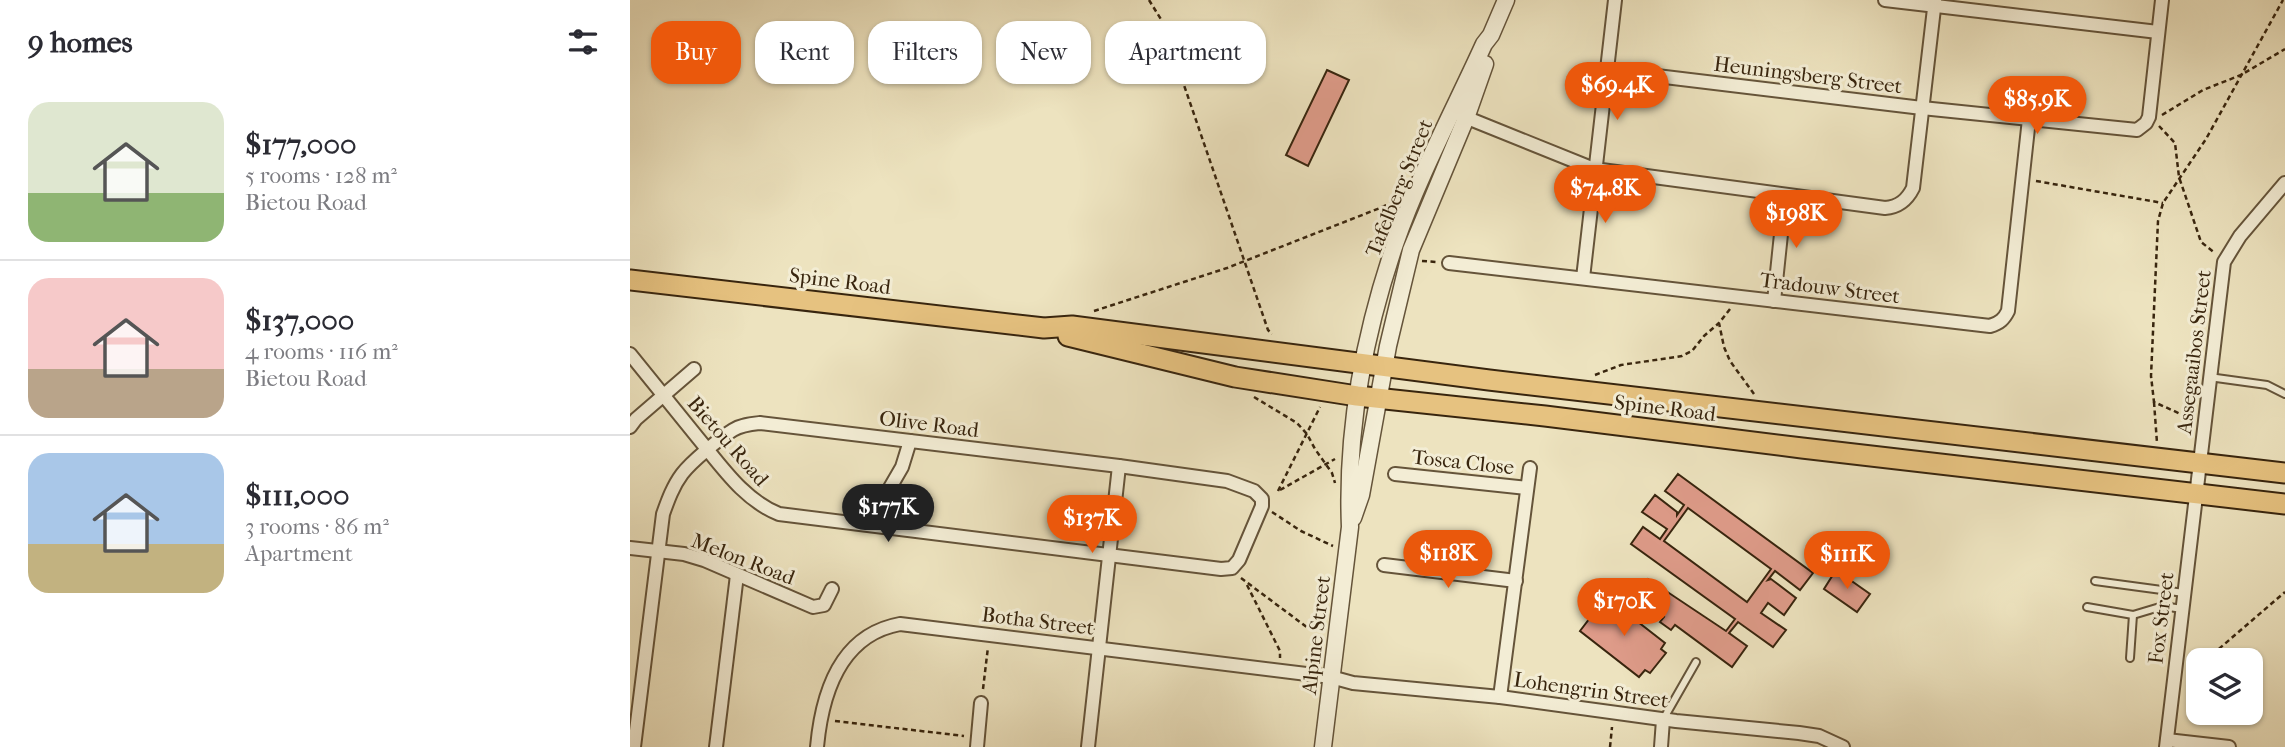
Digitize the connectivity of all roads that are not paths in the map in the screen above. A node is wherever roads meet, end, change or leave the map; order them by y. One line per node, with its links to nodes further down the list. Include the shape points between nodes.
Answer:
1 (1506, 0): 9 (street, Tafelberg Street, via 1491,34 1492,48)
2 (1615, 0): 7 (street)
3 (1885, 0): 5 (street)
4 (2162, 0): 6 (street)
5 (1934, 3): 6 (street); 8 (street)
6 (2158, 32): 10 (street, Heuningsberg Street, via 2149,117 2142,127 2126,130)
7 (1606, 70): 8 (street, Heuningsberg Street); 11 (street)
8 (1922, 107): 10 (street, Heuningsberg Street); 13 (street, via 1913,188 1901,204 1885,208)
9 (1459, 115): 11 (street); 20 (street, Tafelberg Street, via 1439,138 1395,244); 21 (street, Tafelberg Street, via 1411,250)
10 (2029, 119): 17 (street, Tradouw Street, via 2008,311 1998,324)
11 (1594, 169): 13 (street); 15 (street)
12 (2285, 183): 23 (street, Assegaaibos Street, via 2239,236 2224,262)
13 (1785, 196): 17 (street)
14 (1448, 263): 15 (street, Tradouw Street)
15 (1583, 278): 17 (street, Tradouw Street)
16 (630, 280): 18 (main road, Spine Road)
17 (1774, 301)
18 (1044, 328): 20 (main road, Spine Road, via 1072,326); 26 (main road, Spine Road, via 1235,377)
19 (630, 354): 25 (street, Bietou Road)
20 (1362, 363): 21 (main road, Spine Road); 26 (street, Tafelberg Street)
21 (1384, 366): 27 (street, Tafelberg Street); 31 (main road, Spine Road)
22 (694, 369): 25 (street)
23 (2210, 377): 24 (lane, via 2267,385); 31 (street, Assegaaibos Street)
24 (2285, 394)
25 (663, 395): 28 (street); 30 (street, Bietou Road)
26 (1357, 396): 27 (main road, Spine Road); 40 (street, Alpine Street)
27 (1379, 397): 37 (main road, Spine Road); 40 (street, Alpine Street, via 1361,495)
28 (630, 427)
29 (910, 441): 30 (street, Olive Road, via 760,423 733,430); 32 (street, Olive Road); 39 (street, via 902,467 880,505)
30 (708, 450): 39 (street, Bietou Road, via 762,507 796,517); 42 (street, Olive Road, via 671,491)
31 (2199, 463): 34 (main road, Spine Road); 37 (street, Assegaaibos Street)
32 (1119, 466): 43 (street); 43 (street, Olive Road, via 1227,481 1254,491 1262,503 1232,568)
33 (1530, 468): 36 (street)
34 (2285, 473)
35 (1395, 474): 36 (street, Tosca Close)
36 (1527, 488): 46 (street)
37 (2196, 494): 38 (main road, Spine Road); 49 (street, Fox Street)
38 (2285, 504)
39 (876, 525): 43 (street, Bietou Road)
40 (1350, 527): 56 (street, Alpine Street)
41 (630, 548): 42 (street, Melon Road)
42 (657, 552): 45 (street, Melon Road, via 684,554); 62 (street, Olive Road)
43 (1109, 556): 53 (street)
44 (1384, 565): 46 (street)
45 (737, 575): 48 (street, Melon Road, via 813,607 824,604); 63 (street)
46 (1516, 581): 57 (street)
47 (2095, 581): 49 (lane)
48 (832, 589)
49 (2184, 593): 51 (street, Fox Street)
50 (2087, 607): 52 (lane)
51 (2182, 608): 52 (lane, via 2163,606); 61 (street, Fox Street)
52 (2133, 615): 54 (lane)
53 (1100, 648): 56 (street, Botha Street); 64 (street, Botha Street, via 909,625 884,628 855,645 841,665 825,701); 65 (street)
54 (2130, 658)
55 (1696, 662): 59 (lane)
56 (1331, 677): 57 (street, Lohengrin Street); 66 (street, Alpine Street)
57 (1500, 697): 59 (street, Lohengrin Street)
58 (981, 703): 60 (street)
59 (1663, 720): 67 (street); 68 (street, Lohengrin Street, via 1819,736)
60 (974, 742)
61 (2166, 743): 69 (street)
62 (634, 747)
63 (716, 747)
64 (817, 747)
65 (1088, 747)
66 (1324, 747)
67 (1661, 747)
68 (1843, 747)
69 (2229, 747)

